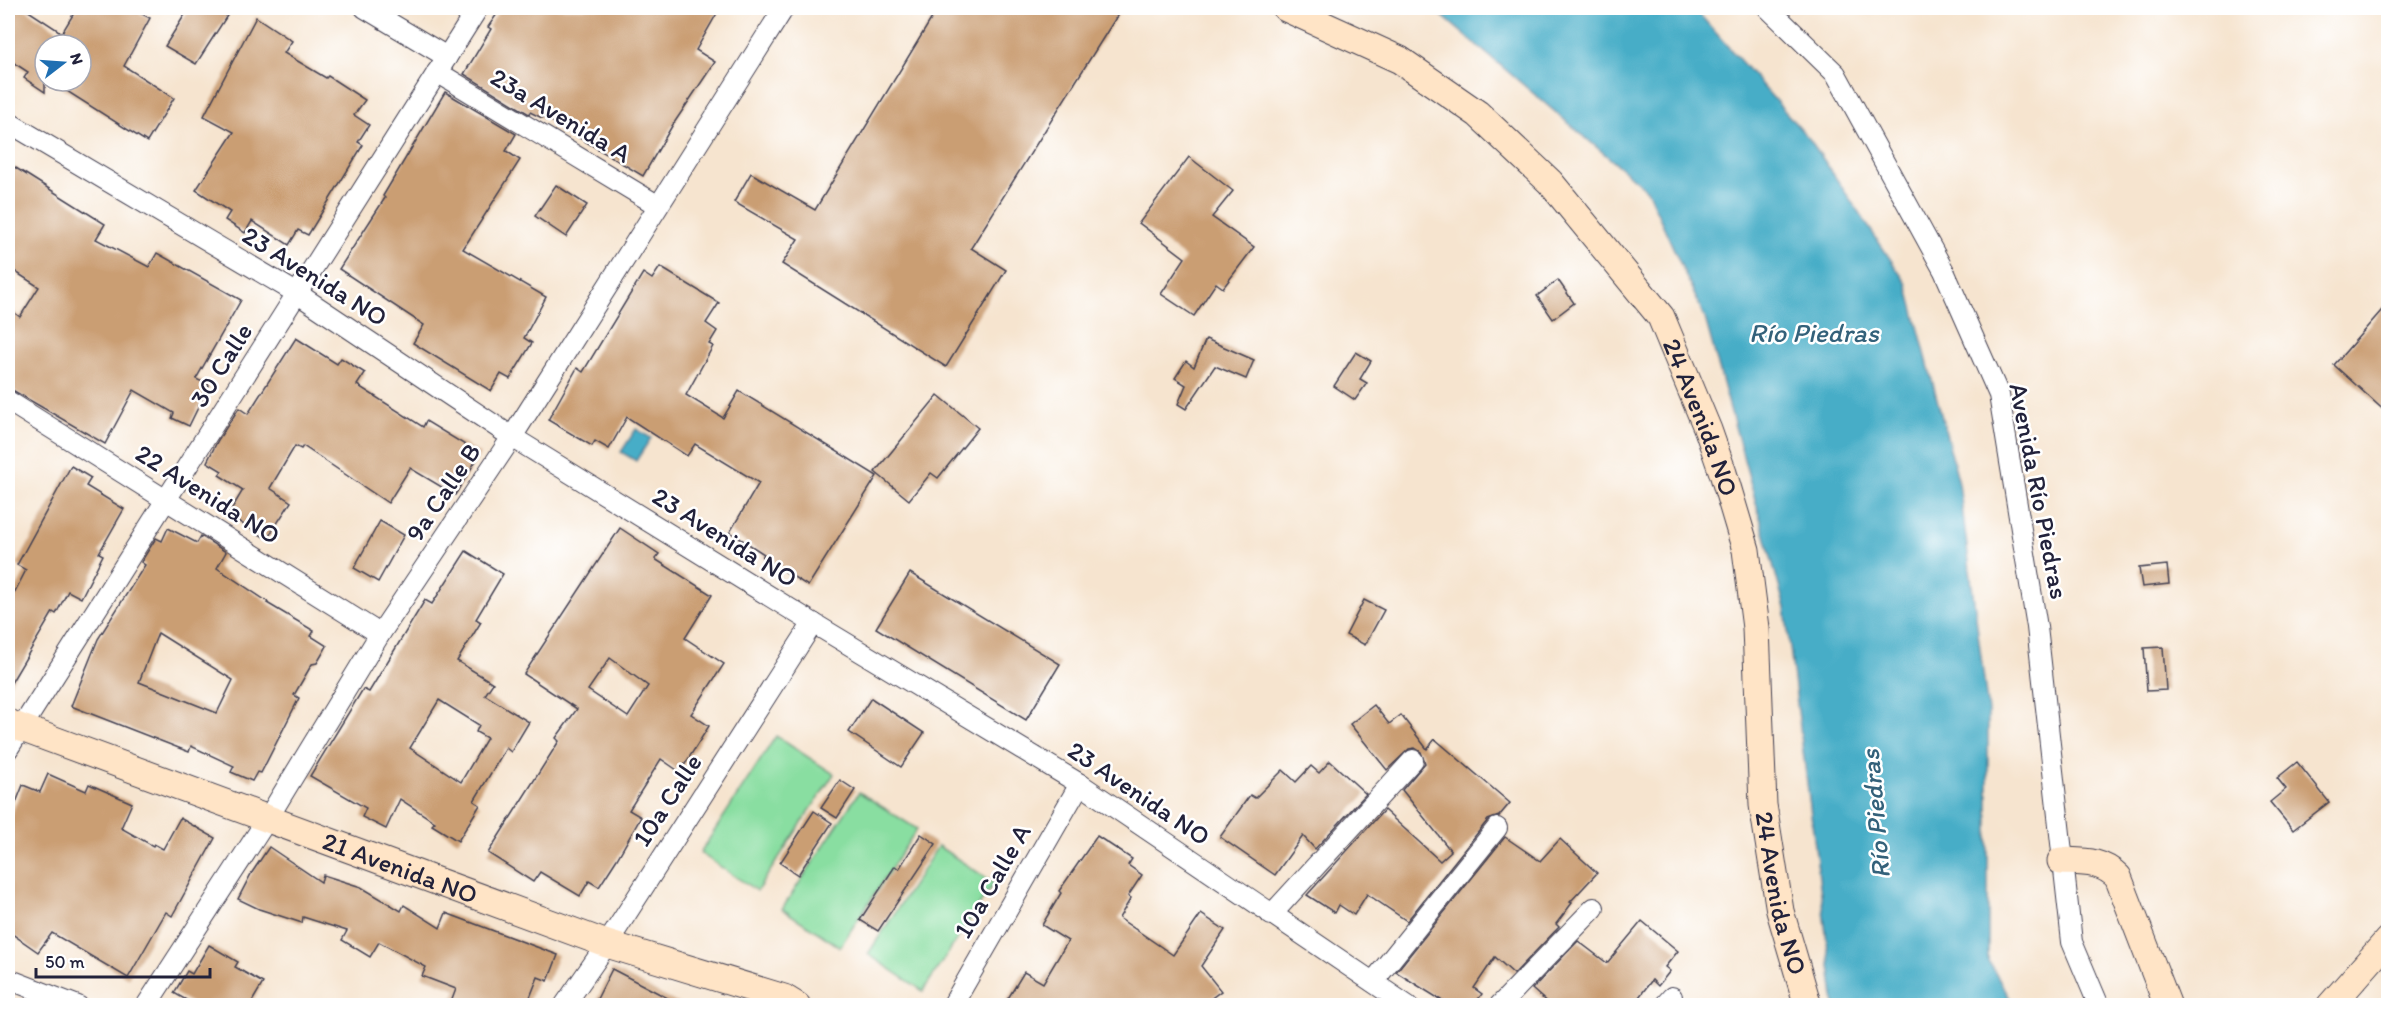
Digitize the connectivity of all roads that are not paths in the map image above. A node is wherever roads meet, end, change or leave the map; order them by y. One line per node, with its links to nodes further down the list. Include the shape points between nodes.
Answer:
1 (365, 8): 6 (street, 23a Avenida A)
2 (478, 8): 6 (street, 30 Calle)
3 (784, 8): 8 (street, 9a Calle B)
4 (1286, 8): 34 (street, 24 Avenida NO, via 1400,60 1478,114 1550,182 1661,317 1716,451 1746,550 1756,628 1763,805 1780,911)
5 (1768, 8): 20 (street, Avenida Río Piedras, via 1836,74 1944,271 1998,395 2037,627)
6 (442, 64): 8 (street, 23a Avenida A); 9 (street, 30 Calle)
7 (8, 122): 9 (street, 23 Avenida NO)
8 (657, 205): 11 (street, 9a Calle B)
9 (297, 294): 11 (street, 23 Avenida NO); 12 (street, 30 Calle)
10 (8, 401): 12 (street, 22 Avenida NO)
11 (512, 437): 13 (street, 23 Avenida NO); 14 (street, 9a Calle B)
12 (167, 500): 14 (street, 22 Avenida NO); 15 (street, 30 Calle)
13 (813, 623): 17 (street, 23 Avenida NO); 24 (street, 10a Calle)
14 (380, 634): 18 (street, 9a Calle B)
15 (12, 734): 18 (street, 21 Avenida NO)
16 (1413, 760): 22 (street)
17 (1080, 784): 22 (street, 23 Avenida NO); 31 (street, 10a Calle A)
18 (268, 818): 24 (street, 21 Avenida NO); 28 (street, 9a Calle B)
19 (1497, 828): 26 (street)
20 (2061, 861): 35 (street, Avenida Río Piedras, via 2072,942); 36 (street, via 2094,862 2118,877)
21 (1594, 908): 33 (street)
22 (1271, 915): 26 (street, 23 Avenida NO)
23 (2388, 940): 37 (street)
24 (607, 944): 29 (street, 10a Calle); 30 (street, 21 Avenida NO)
25 (8, 979): 27 (street)
26 (1373, 982): 32 (street, 23 Avenida NO)
27 (78, 1005)
28 (146, 1005)
29 (564, 1005)
30 (797, 1005)
31 (951, 1005)
32 (1408, 1005)
33 (1499, 1005)
34 (1808, 1005)
35 (2099, 1005)
36 (2168, 1005)
37 (2330, 1005)

